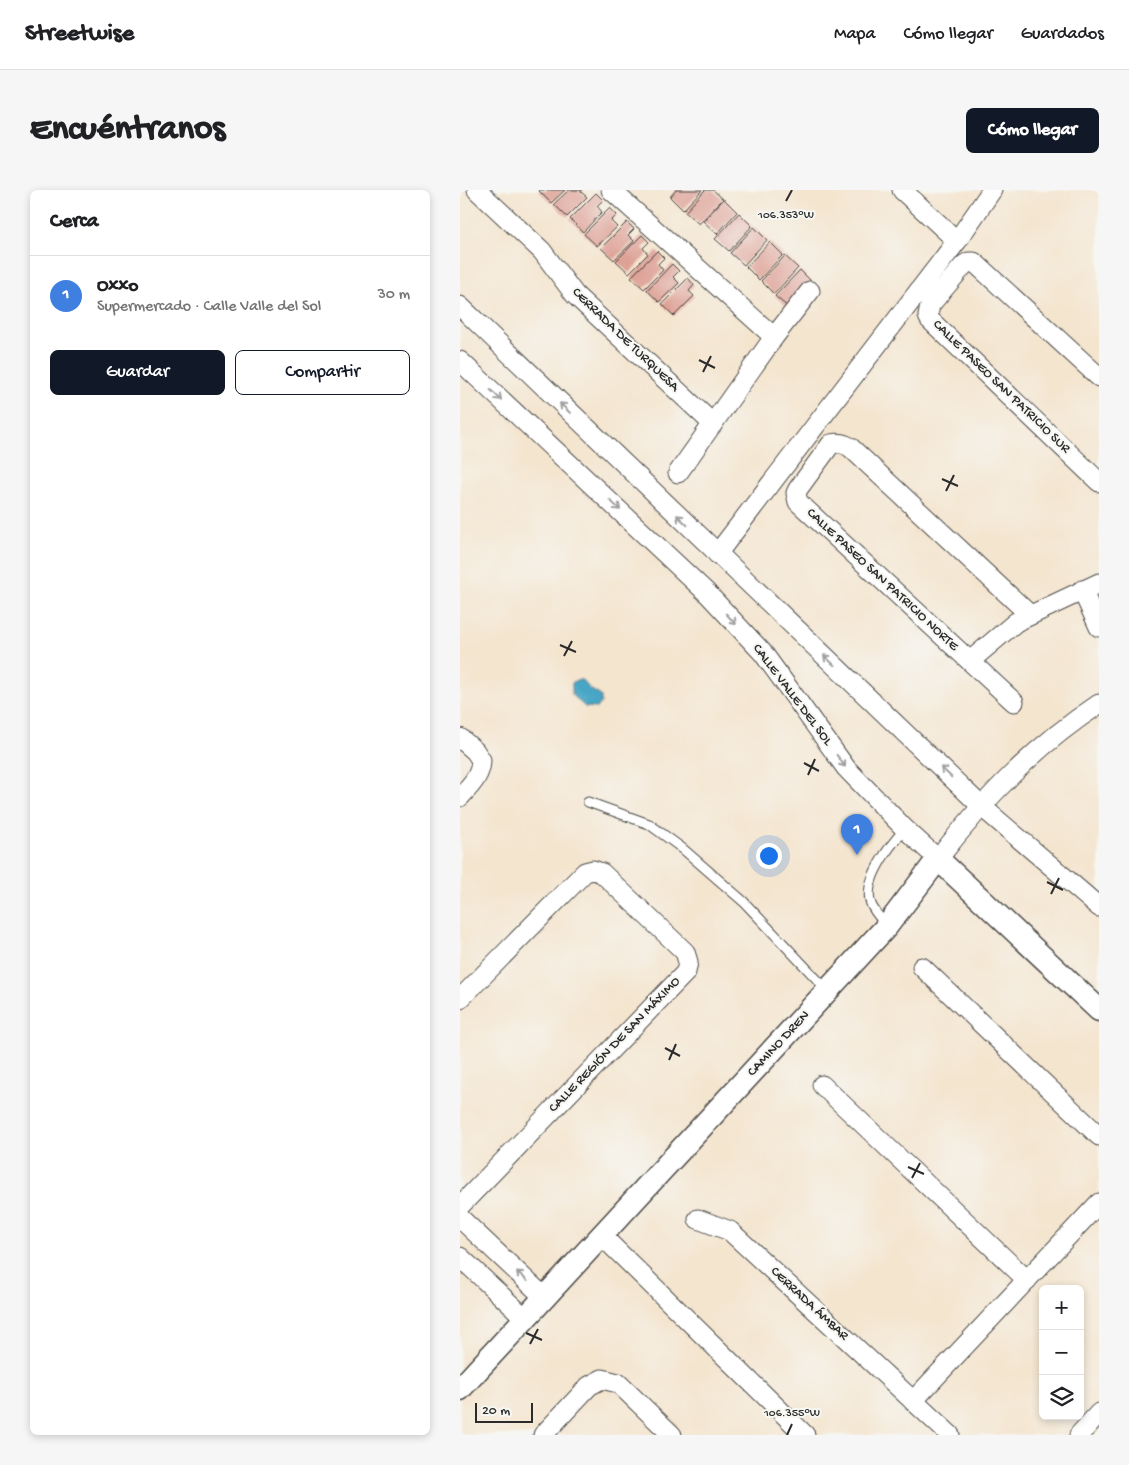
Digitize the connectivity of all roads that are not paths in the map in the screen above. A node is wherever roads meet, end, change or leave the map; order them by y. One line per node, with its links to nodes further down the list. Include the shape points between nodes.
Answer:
1 (477, 190): 11 (street, CERRADA DE TURQUESA, via 542,251 575,295)
2 (611, 190): 8 (street)
3 (902, 190): 5 (street)
4 (992, 190): 5 (street)
5 (957, 241): 14 (street)
6 (810, 290): 8 (street)
7 (460, 306): 14 (street, one-way to 7)
8 (774, 336): 11 (street)
9 (460, 362): 25 (street, CALLE VALLE DEL SOL, one-way to 25, via 707,593 763,653 846,768)
10 (1099, 377): 13 (street, CALLE PASEO SAN PATRICIO SUR, via 974,262 964,264 930,306 930,320)
11 (713, 424): 12 (street)
12 (678, 473)
13 (1099, 482)
14 (717, 554): 24 (street, one-way to 14)
15 (1091, 587): 16 (street); 17 (street)
16 (1030, 615): 18 (street, via 1016,622); 18 (street, CALLE PASEO SAN PATRICIO NORTE, via 850,447 831,444 798,489 798,502)
17 (1099, 627)
18 (970, 661): 19 (street, CALLE PASEO SAN PATRICIO NORTE)
19 (1014, 702)
20 (1099, 704): 24 (street, CAMINO DREN, via 1050,739)
21 (460, 738): 22 (street, via 481,760 472,784)
22 (460, 797)
23 (588, 802): 30 (lane, via 649,824 683,849 744,902)
24 (982, 806): 26 (street, CAMINO DREN); 27 (street)
25 (905, 829): 26 (street, CALLE VALLE DEL SOL); 28 (lane, via 886,852 870,890 871,904)
26 (938, 859): 28 (street, CAMINO DREN); 32 (street, CALLE VALLE DEL SOL)
27 (1099, 907)
28 (888, 926): 30 (street, CAMINO DREN)
29 (922, 967): 34 (street)
30 (828, 991): 39 (street, CAMINO DREN)
31 (460, 999): 36 (street, CALLE REGIÓN DE SAN MÁXIMO, via 585,872 593,870 602,873 685,952 688,962 686,972)
32 (1099, 1010)
33 (822, 1085): 41 (street)
34 (1099, 1136)
35 (1099, 1203): 41 (street)
36 (460, 1206)
37 (460, 1218): 42 (street, one-way to 37)
38 (698, 1219): 45 (street, CERRADA ÁMBAR, via 730,1230)
39 (601, 1235): 42 (street, CAMINO DREN); 49 (street)
40 (460, 1257): 43 (street)
41 (1027, 1280): 45 (street)
42 (544, 1297): 43 (street, CAMINO DREN)
43 (525, 1318): 44 (street, CAMINO DREN)
44 (460, 1389)
45 (913, 1400): 50 (street, CERRADA ÁMBAR)
46 (1099, 1413): 51 (street)
47 (544, 1435): 48 (street, via 590,1386 602,1379 618,1383)
48 (672, 1435)
49 (805, 1435)
50 (950, 1435)
51 (1079, 1435)

